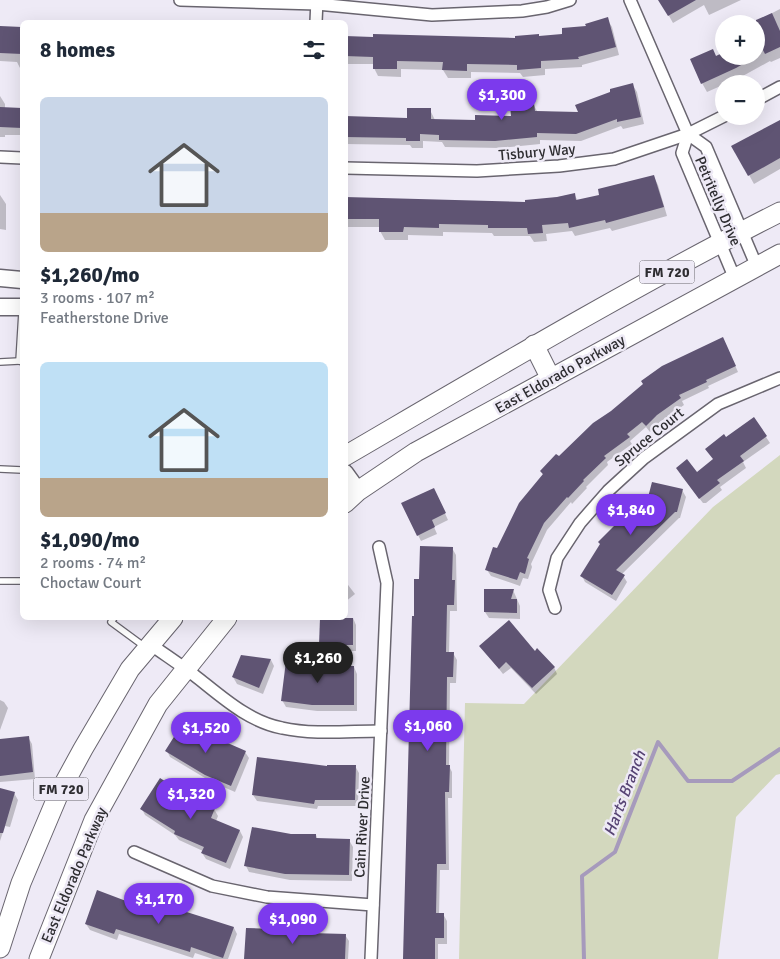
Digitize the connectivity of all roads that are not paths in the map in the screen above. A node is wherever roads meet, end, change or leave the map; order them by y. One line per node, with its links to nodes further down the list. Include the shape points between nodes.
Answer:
1 (180, 0): 4 (street)
2 (570, 0): 4 (street, via 522,11 432,15)
3 (630, 0): 9 (street, Petritelly Drive)
4 (317, 2): 5 (street)
5 (316, 20)
6 (780, 87): 7 (street)
7 (765, 95)
8 (715, 120): 9 (street, Tisbury Way)
9 (688, 134): 12 (street, Tisbury Way, via 614,159 559,166 477,171); 14 (street, Petritelly Drive, via 706,147); 15 (street, Petritelly Drive, via 682,153)
10 (0, 157): 11 (street)
11 (20, 158)
12 (348, 168)
13 (780, 212): 14 (main road, FM 720)
14 (742, 231): 15 (main road, FM 720); 17 (street, Petritelly Drive)
15 (720, 243): 19 (street, Petritelly Drive); 23 (main road, FM 720)
16 (780, 254): 17 (main road, East Eldorado Parkway / FM 720)
17 (757, 267): 19 (main road, East Eldorado Parkway / FM 720)
18 (0, 278): 20 (main road)
19 (735, 278): 27 (main road, East Eldorado Parkway / FM 720)
20 (20, 280)
21 (0, 307): 22 (main road)
22 (20, 308)
23 (534, 345): 27 (main road); 28 (main road, FM 720)
24 (0, 362): 25 (lane)
25 (20, 362)
26 (780, 378): 36 (street, Spruce Court, via 718,404 644,458 608,492 580,523 557,558 549,590)
27 (551, 379): 32 (main road, East Eldorado Parkway / FM 720, via 416,452)
28 (348, 454)
29 (0, 469): 30 (lane)
30 (20, 470)
31 (348, 483): 32 (main road, FM 720)
32 (352, 497)
33 (379, 547): 42 (street, Cain River Drive, via 387,583)
34 (0, 581): 35 (lane)
35 (20, 581)
36 (555, 608)
37 (113, 620): 40 (lane)
38 (171, 620): 40 (main road, FM 720)
39 (224, 620): 41 (main road, East Eldorado Parkway)
40 (148, 646): 41 (street); 45 (main road, FM 720, via 125,677 59,793 21,883)
41 (186, 669): 42 (street, via 238,710 267,724 302,731); 46 (main road, East Eldorado Parkway, via 158,704 94,820)
42 (381, 731): 44 (street, Cain River Drive)
43 (134, 852): 44 (street, via 212,886 267,897)
44 (373, 905): 47 (street, Cain River Drive)
45 (0, 948)
46 (39, 959)
47 (371, 959)

